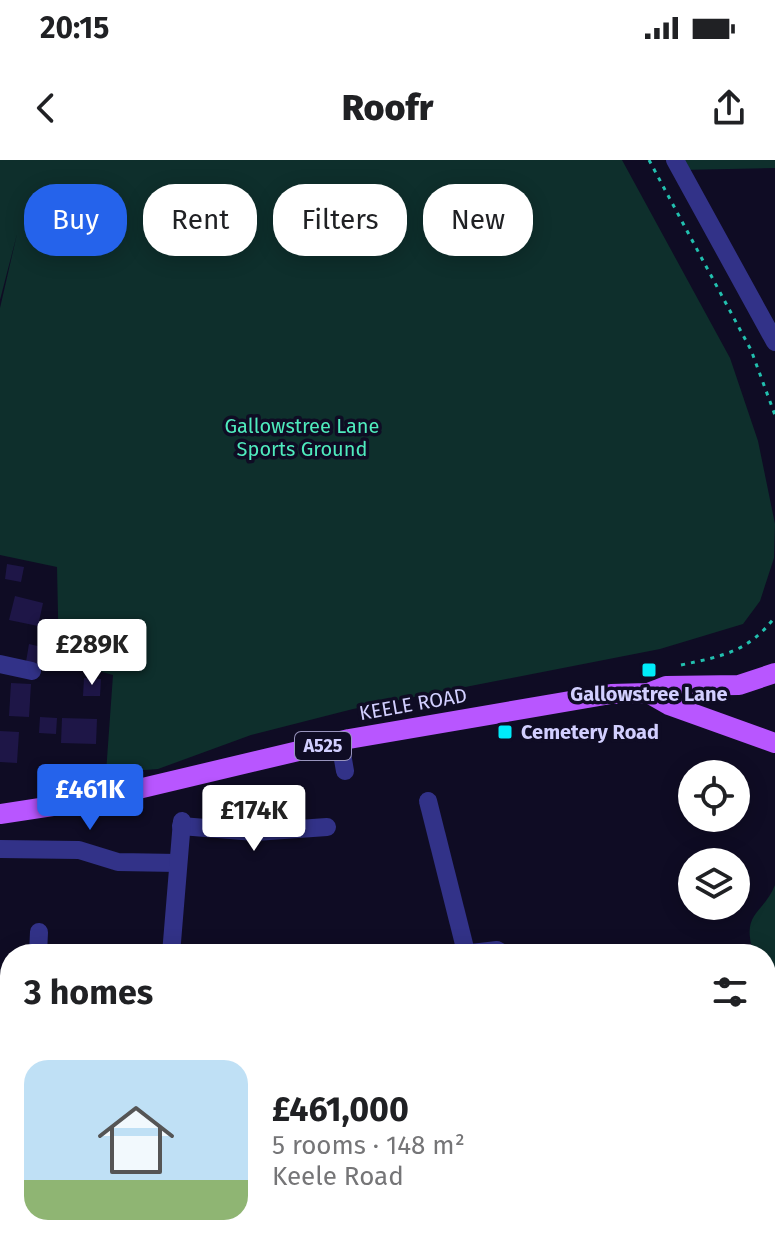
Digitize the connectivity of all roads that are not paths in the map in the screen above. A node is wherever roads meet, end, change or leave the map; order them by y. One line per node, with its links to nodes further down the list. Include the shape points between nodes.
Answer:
1 (675, 160): 2 (street)
2 (775, 342)
3 (0, 664): 4 (street)
4 (32, 671)
5 (775, 673): 6 (main road, KEELE ROAD / A525, via 739,685 666,686)
6 (648, 693): 7 (main road, KEELE ROAD / A525, via 611,694); 8 (main road, KEELE ROAD / A525)
7 (340, 742): 9 (street); 11 (main road, KEELE ROAD / A525, via 92,800)
8 (775, 743)
9 (345, 771)
10 (428, 801): 18 (street)
11 (0, 814)
12 (327, 827): 14 (street, via 255,832 182,824)
13 (0, 849): 14 (street, via 79,850 118,862)
14 (178, 863): 17 (street)
15 (39, 932): 16 (street)
16 (38, 944)
17 (172, 944)
18 (462, 944)

